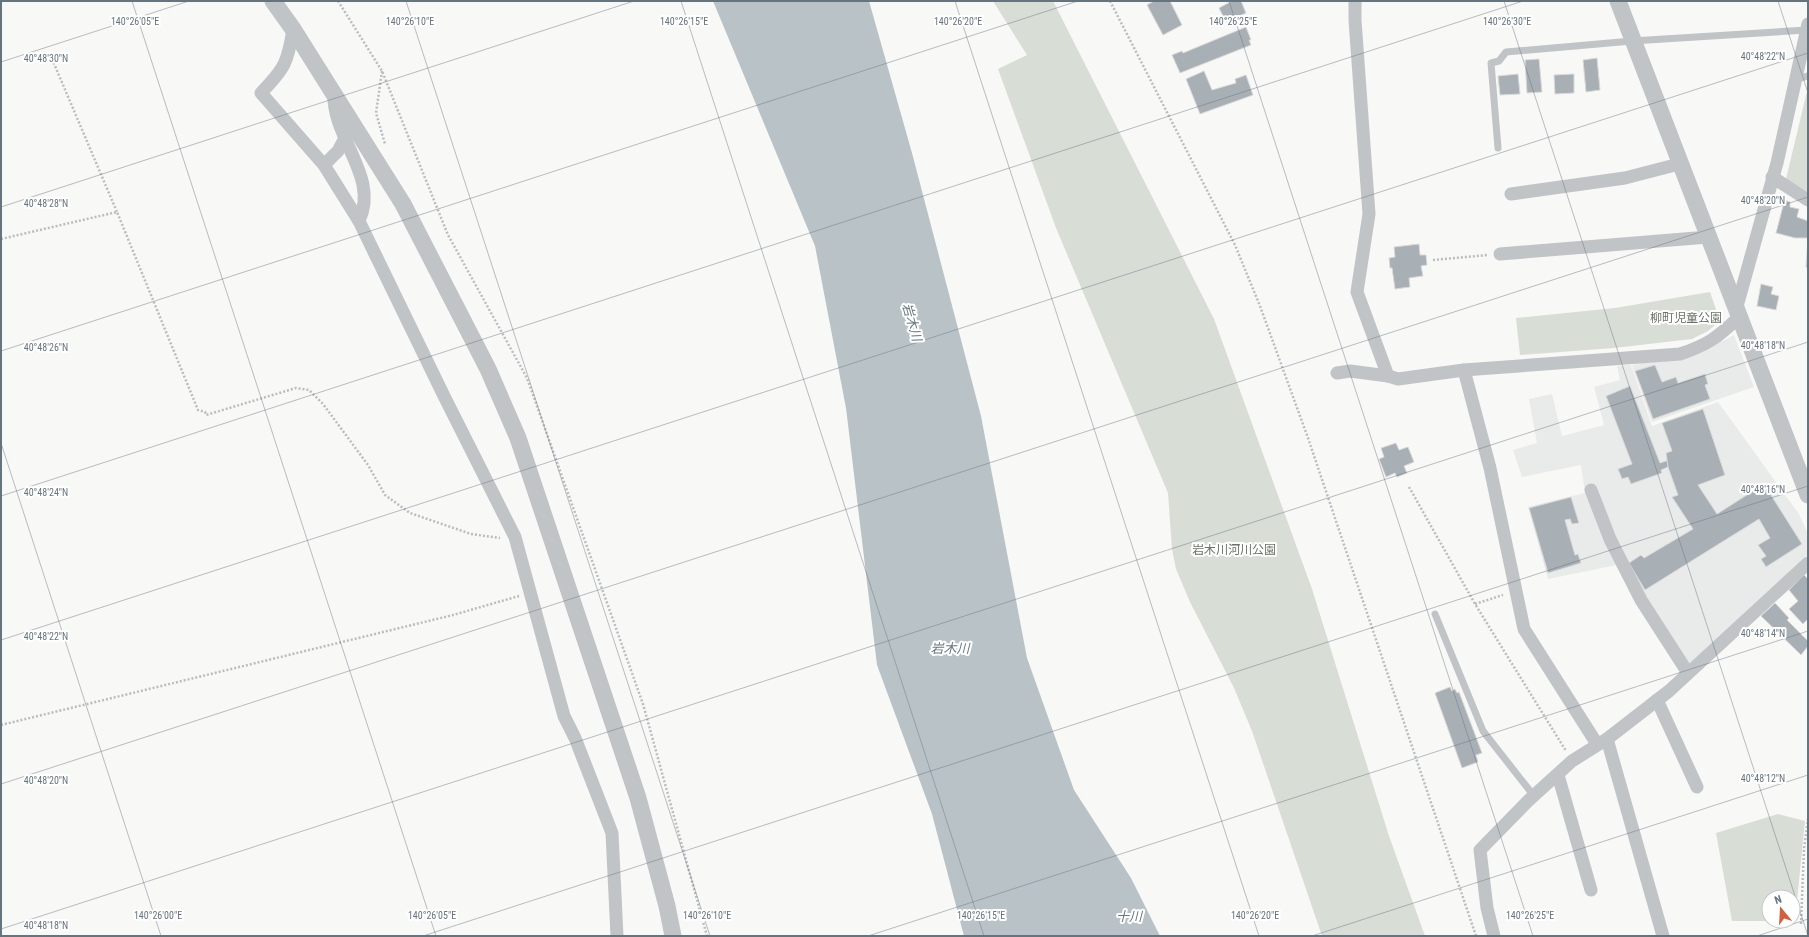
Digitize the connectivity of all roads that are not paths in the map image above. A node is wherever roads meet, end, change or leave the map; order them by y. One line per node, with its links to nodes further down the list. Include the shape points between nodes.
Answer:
1 (273, 1): 5 (street)
2 (1355, 1): 22 (street, via 1369,214 1357,292)
3 (1618, 1): 6 (street)
4 (1807, 27): 6 (lane); 7 (street)
5 (293, 29): 8 (street); 12 (street, via 290,50 282,71 261,93)
6 (1632, 41): 10 (lane, via 1506,52 1499,61 1491,63); 11 (street)
7 (1802, 78): 13 (street)
8 (334, 94): 9 (street, via 335,114); 35 (street, via 402,204 488,369 518,438 638,798)
9 (345, 138): 12 (street, via 338,151); 16 (street, via 363,182 365,210)
10 (1498, 148)
11 (1679, 164): 14 (street, via 1625,178); 17 (street)
12 (324, 165): 16 (street)
13 (1772, 177): 15 (street); 19 (street)
14 (1511, 194)
15 (1808, 200)
16 (359, 222): 34 (street, via 516,540 564,716 612,833)
17 (1708, 237): 18 (street); 19 (street)
18 (1500, 254)
19 (1737, 314): 20 (street, via 1716,339 1680,354); 24 (street)
20 (1464, 370): 22 (street, via 1398,379); 29 (street, via 1490,468 1524,629)
21 (1337, 373): 22 (street, via 1350,371)
22 (1388, 376)
23 (1591, 490): 27 (street, via 1610,539 1641,600)
24 (1808, 495)
25 (1808, 563): 27 (street)
26 (1435, 614): 32 (lane, via 1483,731)
27 (1688, 673): 28 (street)
28 (1657, 700): 29 (street); 31 (street)
29 (1602, 741): 30 (street, via 1572,761); 37 (street)
30 (1558, 775): 32 (street); 33 (street)
31 (1697, 786)
32 (1534, 796): 36 (street, via 1480,850 1487,908)
33 (1591, 890)
34 (617, 936)
35 (673, 936)
36 (1494, 936)
37 (1663, 936)

